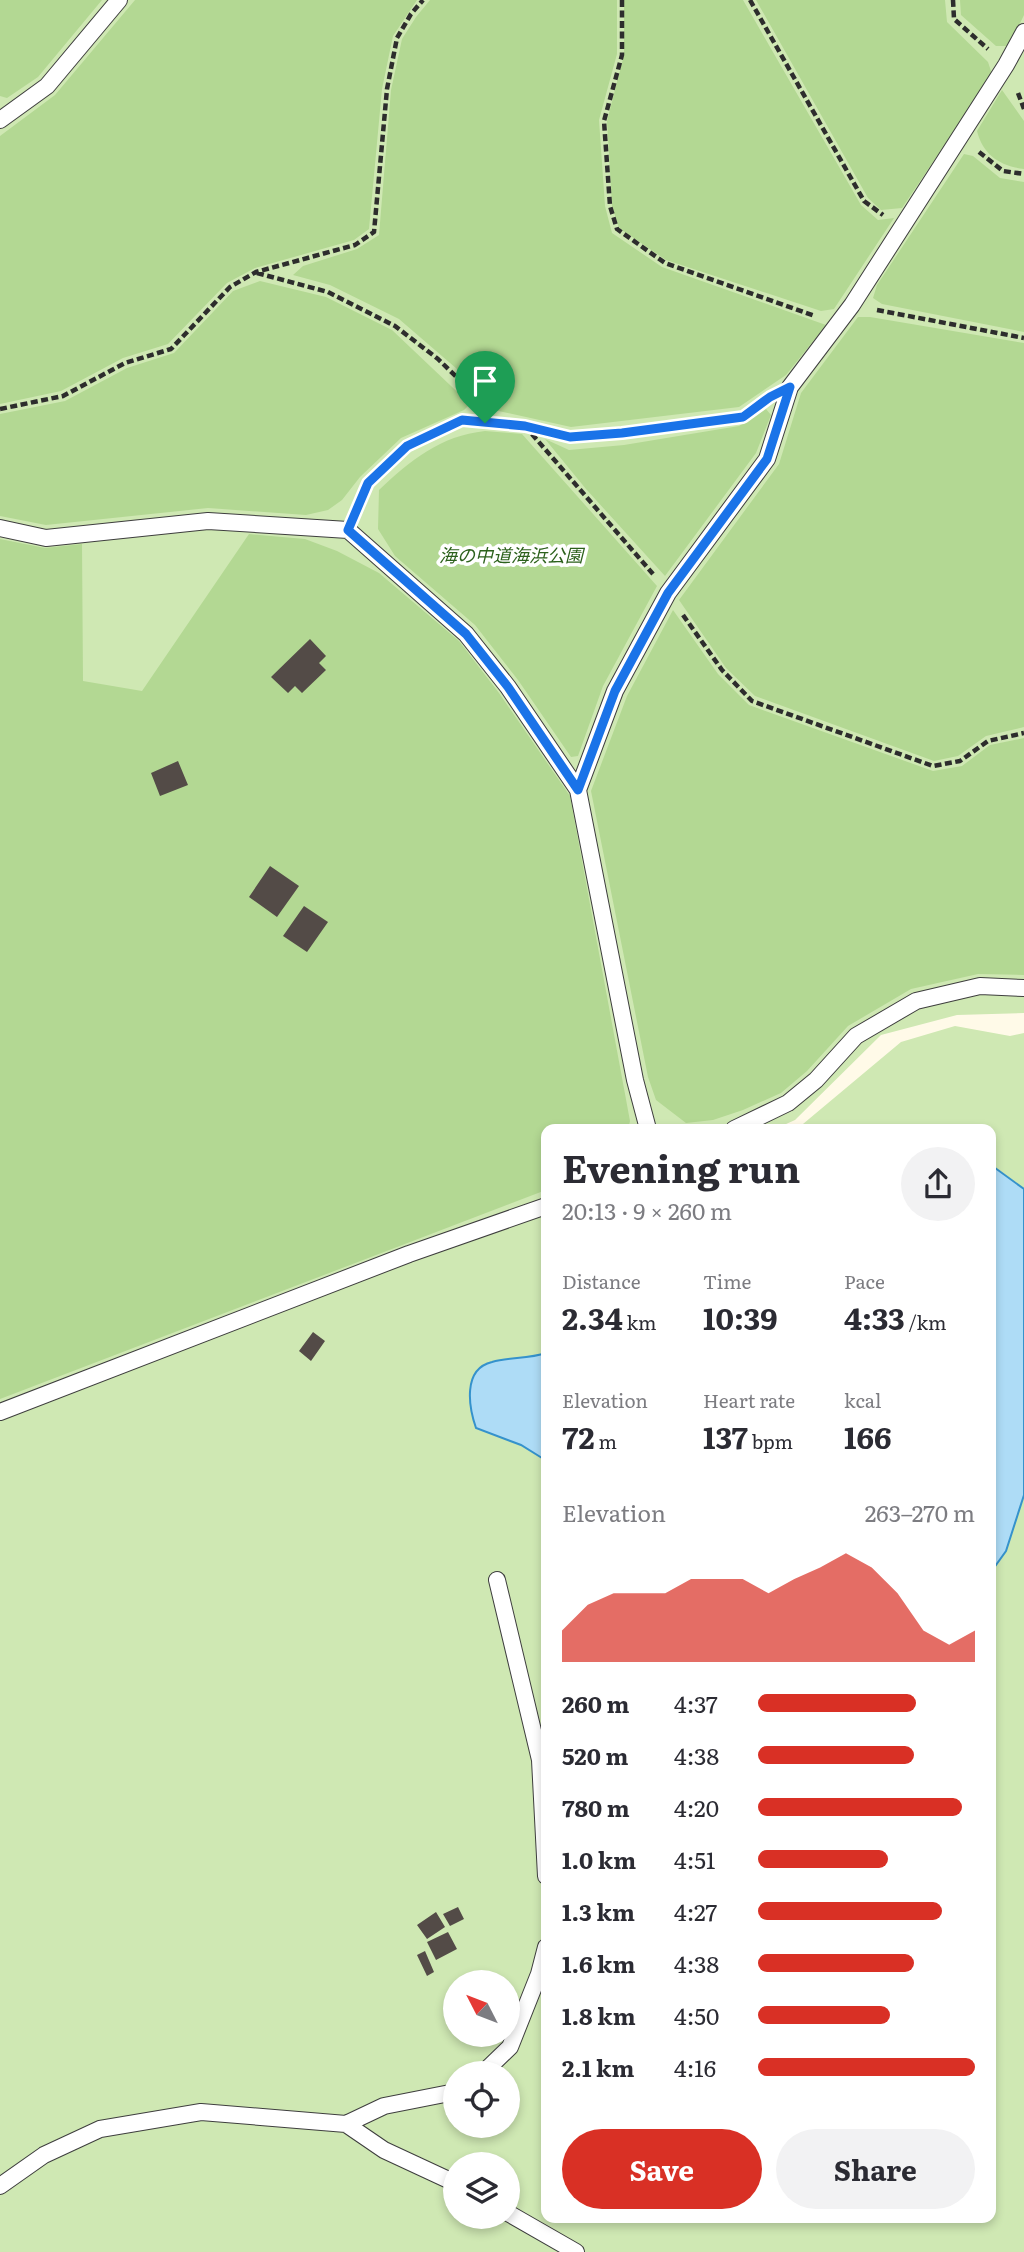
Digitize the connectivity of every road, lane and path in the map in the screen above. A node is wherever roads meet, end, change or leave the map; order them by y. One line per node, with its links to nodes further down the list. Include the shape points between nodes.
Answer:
1 (119, 0): 8 (lane, via 47,86)
2 (423, 0): 12 (path, via 397,38 387,89 374,232 355,245)
3 (622, 0): 14 (path, via 622,55 604,121 610,206 617,229 664,262 827,320)
4 (750, 0): 11 (path, via 864,201 879,215)
5 (953, 0): 7 (path, via 954,19)
6 (1024, 32): 7 (lane)
7 (1006, 65): 9 (lane)
8 (1, 117)
9 (961, 135): 10 (path, via 1003,171); 11 (lane)
10 (1024, 174)
11 (909, 217): 13 (lane)
12 (256, 272): 17 (path, via 230,287 171,349 125,363 63,396); 18 (path, via 328,292 395,326 473,393)
13 (852, 305): 14 (lane); 15 (path)
14 (841, 320): 16 (lane)
15 (1024, 338)
16 (790, 387): 19 (path, via 743,417 570,437); 22 (lane, via 767,459)
17 (0, 409)
18 (485, 423): 19 (path); 21 (path, via 462,420 407,446 368,483)
19 (525, 426): 22 (path)
20 (0, 528): 21 (lane, via 46,538 208,521)
21 (348, 530): 24 (lane, via 466,634)
22 (668, 593): 23 (path, via 722,670 752,701 933,766 960,761 988,741); 24 (lane, via 615,691)
23 (1024, 733)
24 (578, 790): 26 (lane)
25 (1024, 988): 27 (lane, via 980,986 916,1001 856,1036 788,1104)
26 (647, 1124)
27 (745, 1124)
28 (541, 1208): 29 (lane)
29 (0, 1412)
30 (497, 1580): 31 (lane)
31 (541, 1779)
32 (541, 1970): 33 (lane, via 510,2048)
33 (496, 2061)
34 (443, 2094): 35 (lane, via 384,2106)
35 (346, 2124): 36 (lane, via 384,2150); 37 (lane, via 201,2112 100,2129 44,2155)
36 (443, 2177)
37 (0, 2186)
38 (520, 2220): 39 (lane)
39 (576, 2252)

